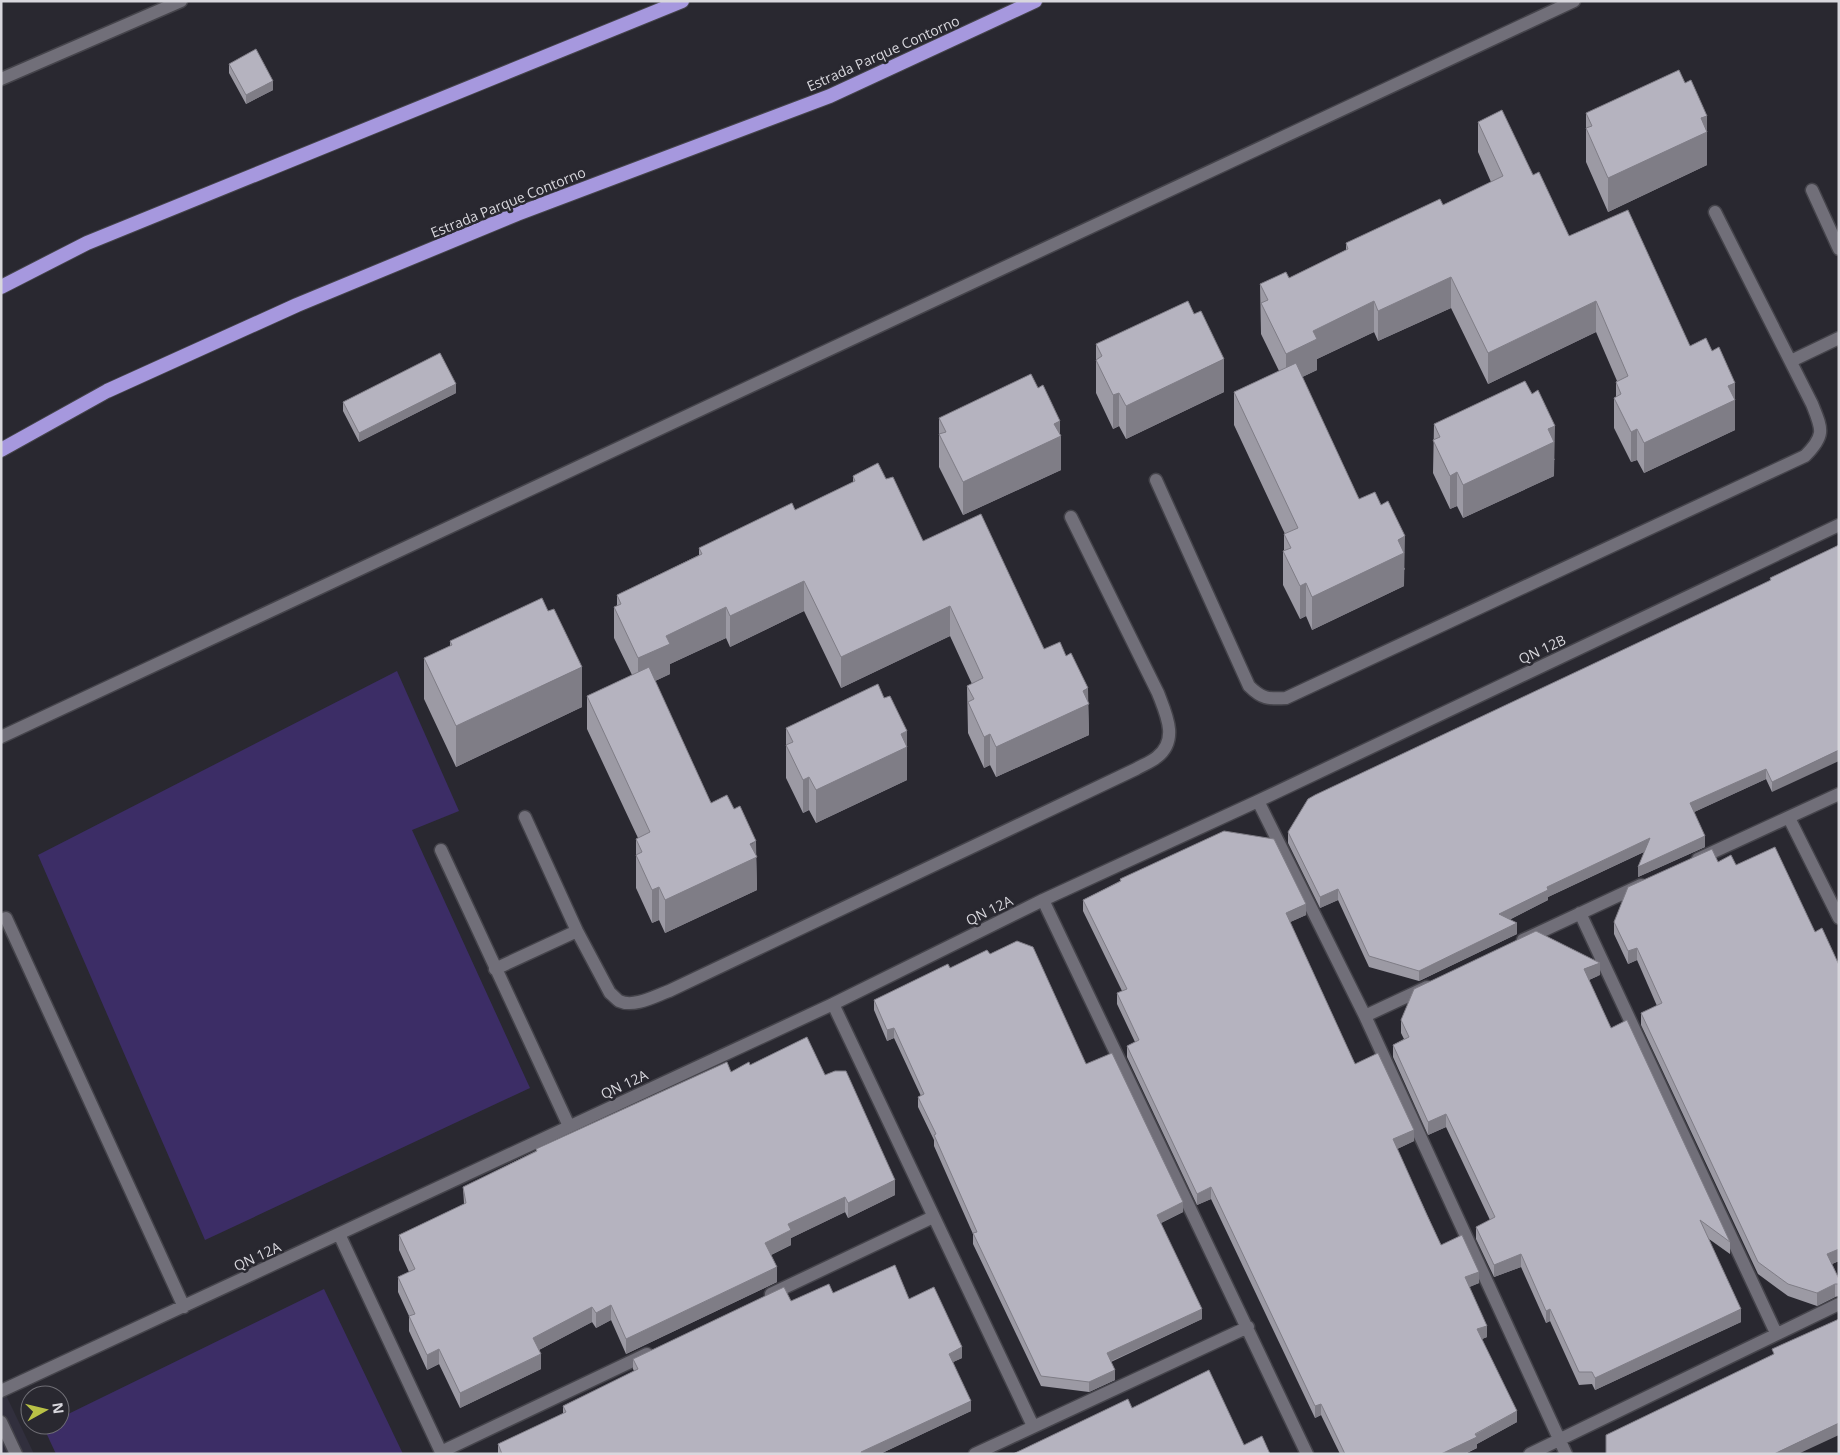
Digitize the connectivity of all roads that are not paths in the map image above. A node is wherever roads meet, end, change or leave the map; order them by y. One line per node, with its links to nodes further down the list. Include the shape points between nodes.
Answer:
1 (181, 1): 5 (street)
2 (682, 1): 9 (highway, via 87,244)
3 (1035, 1): 12 (highway, Estrada Parque Contorno, via 830,96 517,214 297,306 107,391)
4 (1574, 1): 16 (street)
5 (1, 79)
6 (1812, 190): 8 (street)
7 (1715, 212): 11 (street)
8 (1839, 249)
9 (1, 287)
10 (1839, 338): 11 (street)
11 (1791, 361): 13 (street, via 1820,423 1816,445 1805,456 1286,698 1259,695 1249,686)
12 (1, 450)
13 (1156, 480)
14 (1071, 517): 28 (street, via 1168,718 1170,734 1157,757 644,1000 618,1001 610,993)
15 (1839, 525): 18 (street, QN 12B)
16 (1, 737)
17 (1839, 794): 20 (street)
18 (1258, 801): 24 (street, QN 12A); 33 (street)
19 (526, 817): 28 (street)
20 (1789, 818): 22 (street); 27 (street)
21 (441, 850): 30 (street)
22 (1689, 863)
23 (1653, 880): 25 (street)
24 (1043, 900): 32 (street, QN 12A); 40 (street)
25 (1580, 912): 29 (street); 41 (street)
26 (6, 918): 39 (street)
27 (1839, 918)
28 (577, 931): 30 (street)
29 (1508, 947)
30 (495, 969): 34 (street)
31 (1437, 982): 33 (street)
32 (833, 1004): 34 (street, QN 12A); 35 (street)
33 (1365, 1016): 46 (street)
34 (569, 1126): 36 (street, QN 12A)
35 (933, 1217): 37 (street); 45 (street)
36 (339, 1234): 39 (street, QN 12A); 47 (street)
37 (763, 1298)
38 (1839, 1304): 41 (street)
39 (184, 1307): 43 (street, QN 12A)
40 (1248, 1326): 45 (street); 50 (street)
41 (1776, 1333): 46 (street)
42 (656, 1349): 47 (street)
43 (1, 1391)
44 (1, 1422): 48 (street)
45 (1033, 1426): 49 (street)
46 (1560, 1440): 51 (street); 52 (street)
47 (442, 1453)
48 (16, 1454)
49 (975, 1454)
50 (1307, 1454)
51 (1530, 1454)
52 (1566, 1454)

